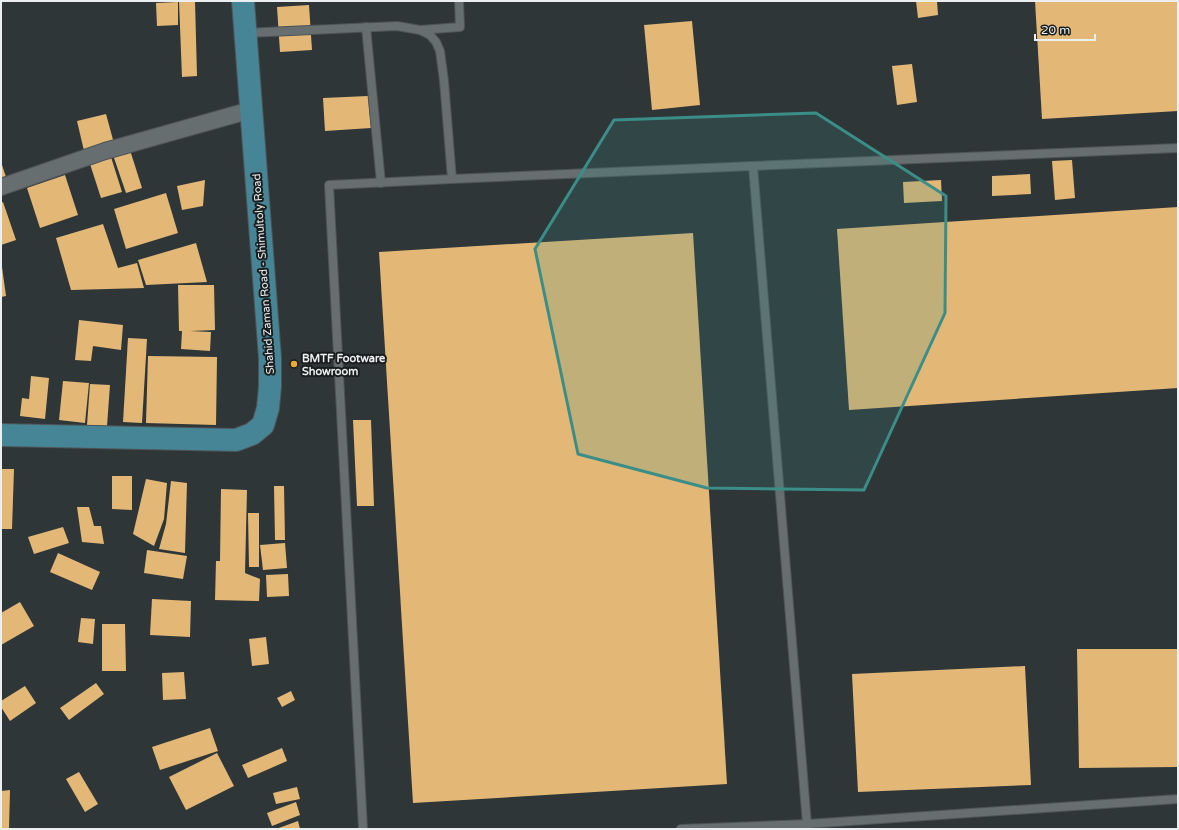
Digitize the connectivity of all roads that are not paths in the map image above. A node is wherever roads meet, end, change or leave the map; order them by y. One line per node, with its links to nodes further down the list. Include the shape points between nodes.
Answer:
1 (243, 1): 5 (main road, Shahid Zaman Road - Shimultoly Road)
2 (459, 1): 4 (lane, via 460,26)
3 (366, 27): 4 (lane, via 397,26); 5 (lane); 10 (lane)
4 (420, 30): 9 (lane, via 430,35 440,51)
5 (246, 33): 6 (main road, Shahid Zaman Road - Shimultoly Road)
6 (251, 110): 11 (street, via 105,151); 12 (main road, Shahid Zaman Road - Shimultoly Road, via 270,358 268,408 263,425 252,434 236,440)
7 (1178, 148): 8 (lane)
8 (753, 166): 9 (lane); 14 (lane)
9 (452, 179): 10 (lane)
10 (381, 183): 15 (lane, via 329,185)
11 (1, 187)
12 (1, 435)
13 (1178, 799): 14 (lane)
14 (807, 826): 16 (lane)
15 (363, 829)
16 (681, 829)

